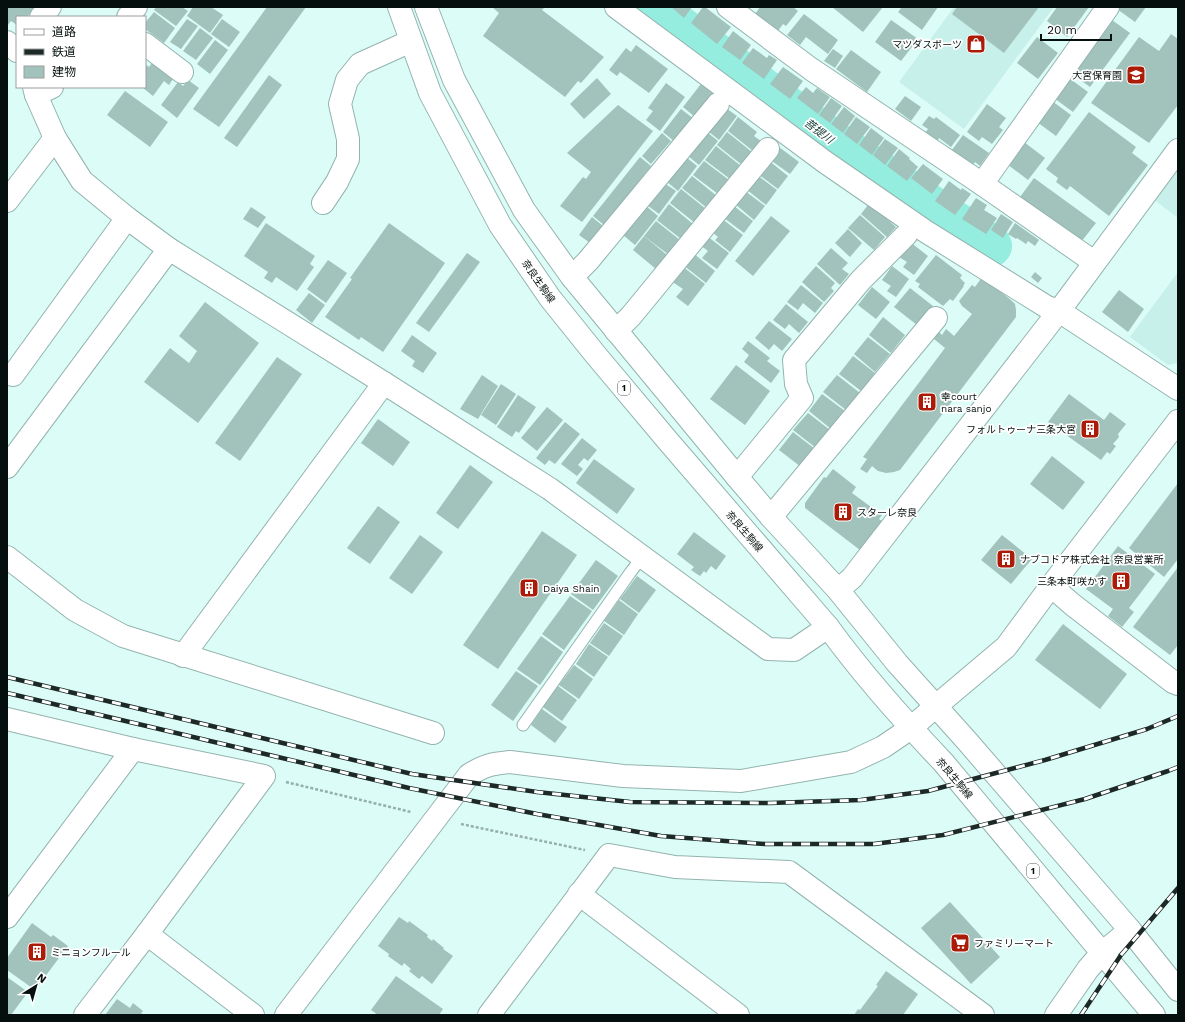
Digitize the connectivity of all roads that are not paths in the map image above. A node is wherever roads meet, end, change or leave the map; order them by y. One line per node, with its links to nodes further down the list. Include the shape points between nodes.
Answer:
1 (50, 7): 8 (street)
2 (136, 7): 9 (street)
3 (399, 7): 10 (street, 奈良生駒線 / 1)
4 (426, 7): 25 (street, via 454,80 524,210)
5 (728, 7): 18 (street, via 811,69)
6 (1108, 7): 18 (street)
7 (630, 11): 26 (street, via 826,162 925,231 1047,308)
8 (42, 16)
9 (129, 16)
10 (411, 41): 20 (street, via 360,64 347,80 340,104 348,139 348,159); 40 (street, 奈良生駒線 / 1, via 430,93 500,225 550,298)
11 (146, 45): 12 (street)
12 (182, 72)
13 (41, 90): 15 (street)
14 (718, 104): 25 (street)
15 (54, 138): 19 (street); 21 (street, via 82,181)
16 (768, 149): 28 (street)
17 (1178, 150): 24 (street)
18 (982, 184): 24 (street)
19 (7, 201)
20 (322, 203)
21 (127, 218): 23 (street); 29 (street)
22 (906, 235): 34 (street, via 861,280 794,360 796,384 802,398)
23 (169, 249): 30 (street); 33 (street)
24 (1094, 262): 26 (street)
25 (572, 277): 28 (street)
26 (1059, 311): 31 (street); 39 (street, via 852,578)
27 (936, 318): 35 (street)
28 (616, 331): 34 (street)
29 (13, 375)
30 (384, 383): 37 (street, via 550,489); 41 (street)
31 (1178, 389)
32 (1178, 421): 38 (street)
33 (7, 467)
34 (737, 478): 35 (street)
35 (771, 517): 39 (street)
36 (7, 557): 41 (street, via 75,610 123,636)
37 (642, 557): 40 (street, via 768,649 794,650); 45 (lane)
38 (1051, 586): 42 (street); 43 (street, via 1006,647)
39 (838, 590): 43 (street, via 897,663)
40 (828, 627): 46 (street, 奈良生駒線 / 1)
41 (183, 656): 47 (street)
42 (1176, 680)
43 (936, 706): 46 (street); 51 (street)
44 (7, 719): 48 (street)
45 (523, 724)
46 (911, 728): 53 (street, 奈良生駒線 / 1, via 948,768); 58 (street, via 883,747 851,762 741,781 623,776 510,762 481,767 469,775)
47 (433, 733)
48 (133, 749): 50 (street); 52 (street, via 264,776)
49 (580, 894): 55 (street); 59 (street); 60 (street, via 609,855 675,867 789,872)
50 (7, 917)
51 (1130, 930): 53 (street); 54 (street)
52 (147, 934): 56 (street); 57 (street)
53 (1102, 953): 61 (street); 62 (street, 奈良生駒線 / 1)
54 (1178, 990)
55 (493, 1014)
56 (85, 1015)
57 (253, 1015)
58 (286, 1015)
59 (738, 1015)
60 (982, 1015)
61 (1056, 1015)
62 (1154, 1015)

